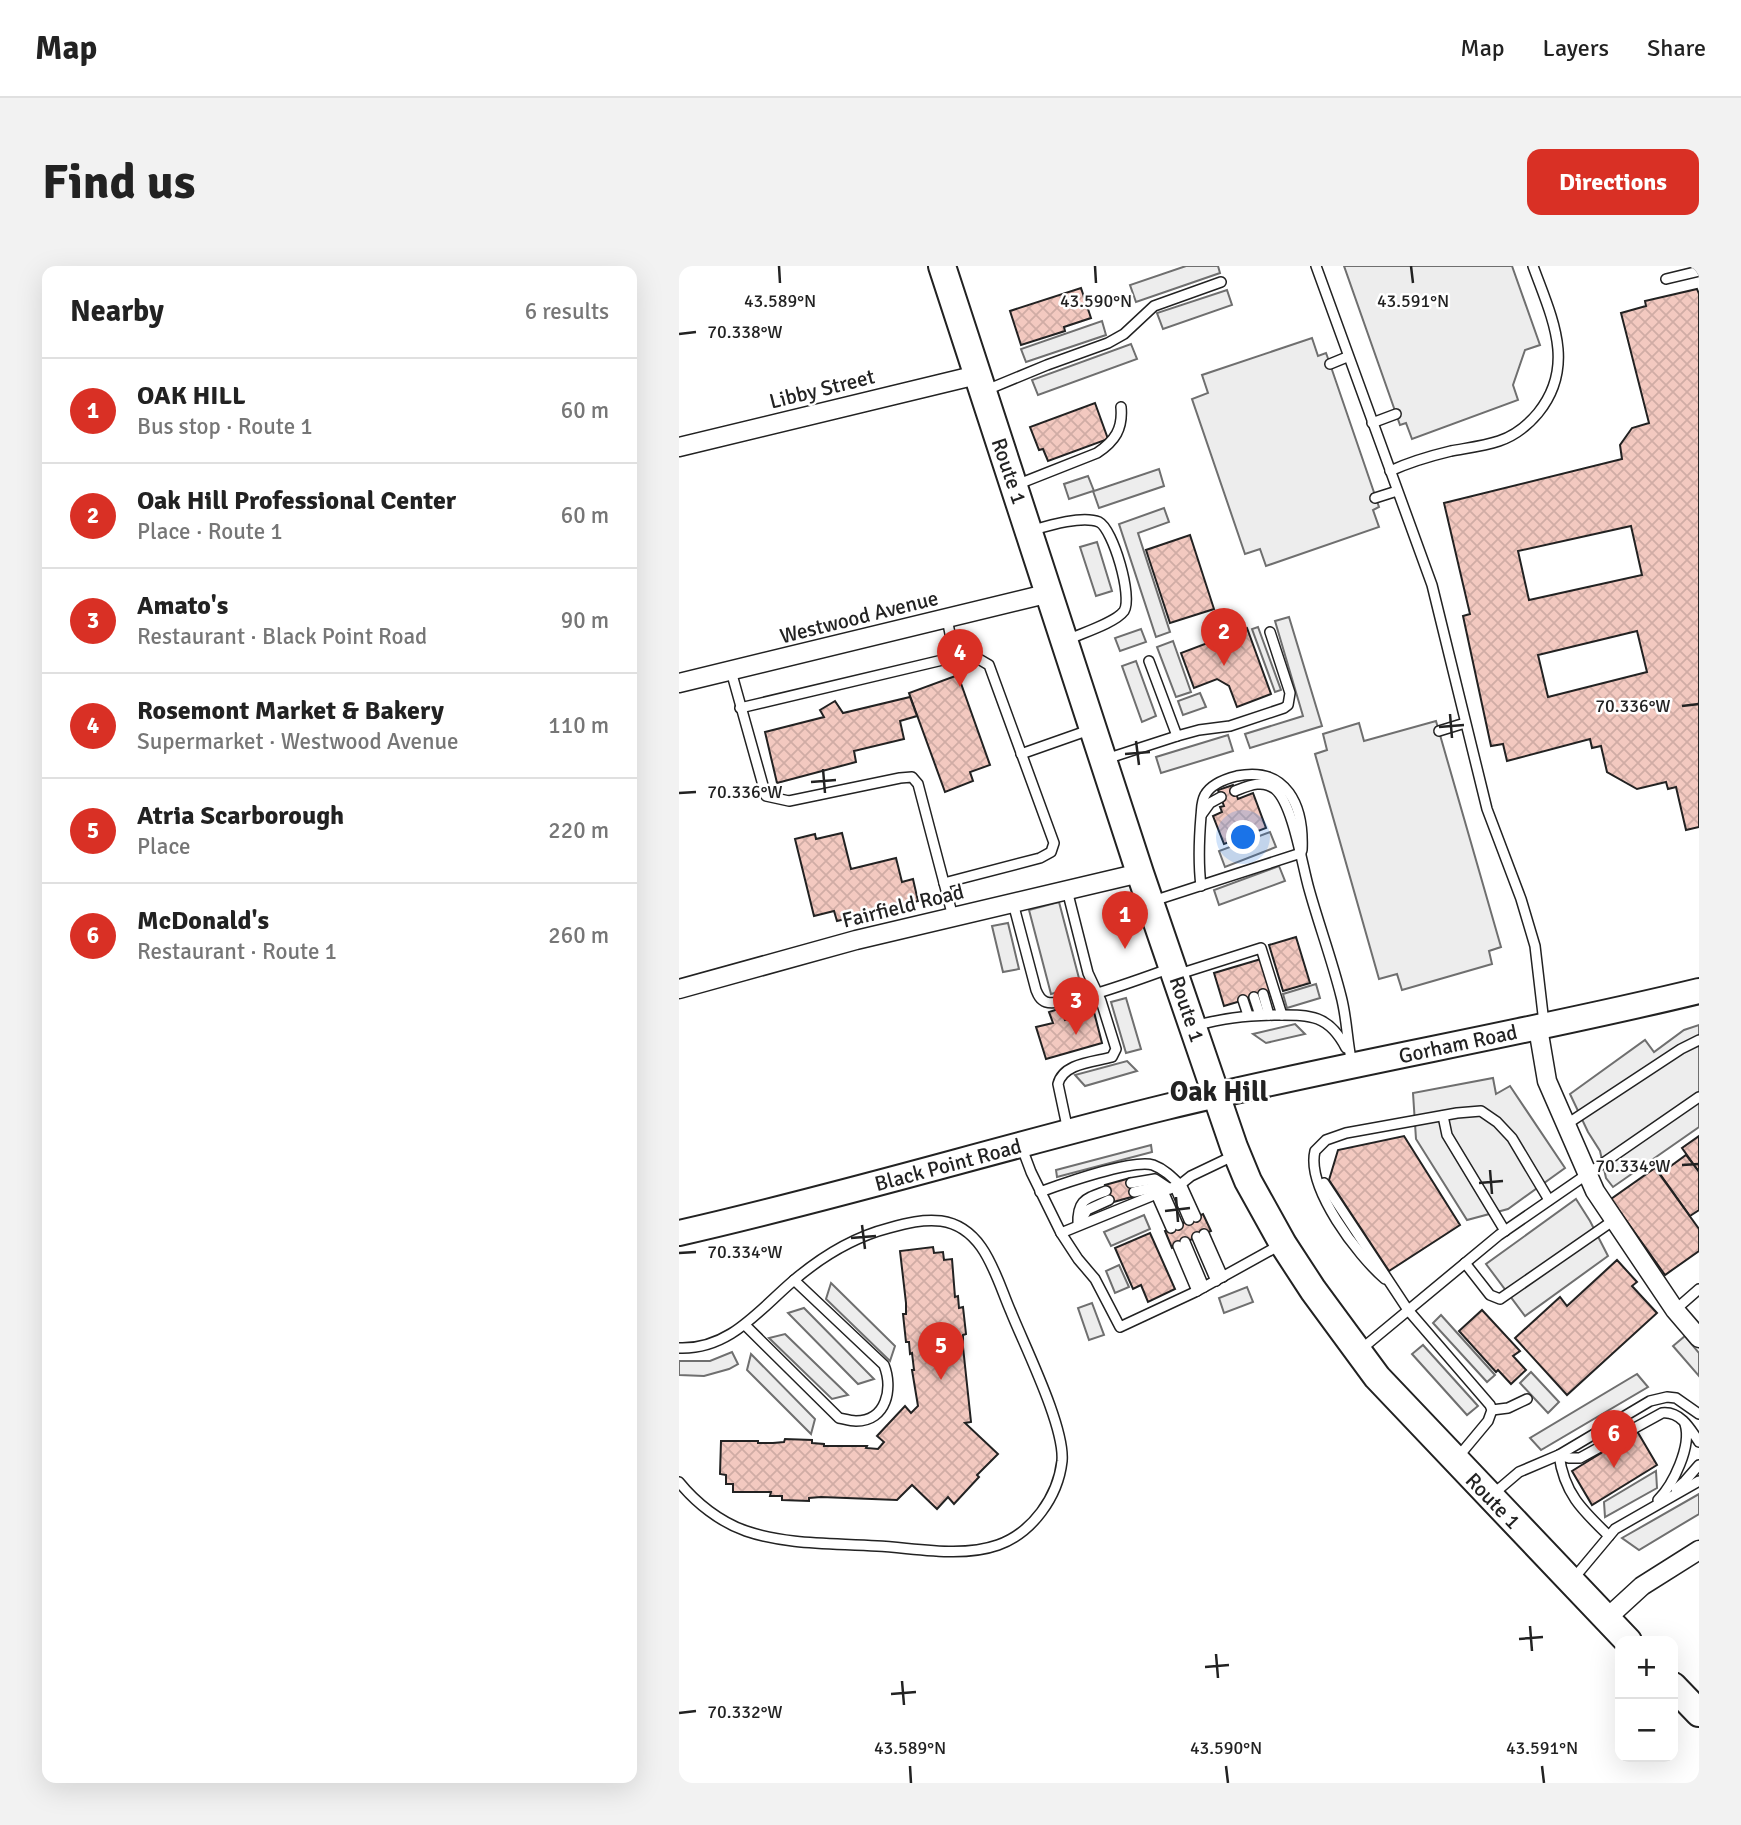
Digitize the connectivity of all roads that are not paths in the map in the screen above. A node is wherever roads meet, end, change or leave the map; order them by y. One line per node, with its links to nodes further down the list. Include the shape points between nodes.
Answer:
1 (942, 266): 9 (main road, Route 1)
2 (1316, 266): 7 (lane)
3 (1533, 266): 14 (lane, via 1554,326 1559,359 1555,383 1542,408 1508,438 1419,459)
4 (1699, 271): 5 (lane)
5 (1666, 279)
6 (1221, 282): 9 (lane, via 1154,306 1108,344)
7 (1347, 358): 8 (lane); 12 (lane)
8 (1330, 364)
9 (979, 383): 13 (street, Libby Street); 15 (main road, Route 1)
10 (1121, 407): 15 (lane, via 1120,430 1107,447)
11 (1396, 414): 12 (lane)
12 (1372, 423): 14 (lane)
13 (679, 447)
14 (1390, 471): 16 (lane)
15 (1014, 485): 18 (main road, Route 1)
16 (1397, 491): 17 (lane); 28 (lane, via 1432,586)
17 (1375, 498)
18 (1030, 531): 19 (main road, Route 1); 22 (lane, via 1095,521 1104,525 1110,536 1126,586 1127,605 1122,614)
19 (1050, 593): 20 (street, Westwood Avenue); 22 (main road, Route 1)
20 (947, 619): 23 (lane); 25 (street, Westwood Avenue)
21 (1270, 632): 31 (lane, via 1290,693 1289,705 1230,726)
22 (1066, 641): 29 (main road, Route 1)
23 (954, 653): 27 (lane, via 951,658); 32 (lane, via 989,665)
24 (1149, 661): 31 (lane)
25 (730, 671): 26 (street, Westwood Avenue); 27 (lane)
26 (679, 683)
27 (740, 708): 39 (lane, via 766,796 789,801 912,777 918,783)
28 (1465, 723): 30 (lane); 55 (lane, via 1487,809 1535,946)
29 (1093, 728): 32 (lane); 33 (main road, Route 1)
30 (1439, 731)
31 (1177, 736): 33 (lane)
32 (1021, 754): 39 (lane, via 1054,843 1051,852)
33 (1103, 760): 38 (main road, Route 1)
34 (1235, 791): 37 (lane, via 1259,783 1275,789 1283,799)
35 (1221, 797): 36 (lane)
36 (1201, 816): 37 (lane, via 1207,791 1220,782 1268,775 1292,797 1301,828); 40 (lane)
37 (1301, 853): 40 (lane); 57 (lane, via 1342,998)
38 (1140, 873): 41 (street, Fairfield Road); 43 (main road, Route 1)
39 (944, 883): 44 (lane)
40 (1201, 886): 43 (lane)
41 (1067, 890): 42 (street, Fairfield Road); 48 (lane)
42 (1013, 902): 44 (street, Fairfield Road); 48 (lane, via 1042,1000 1047,1003)
43 (1150, 902): 45 (main road, Route 1)
44 (953, 917): 46 (street, Fairfield Road)
45 (1174, 971): 48 (lane); 53 (lane, via 1227,964 1261,948); 54 (main road, Route 1)
46 (679, 989)
47 (1699, 991): 55 (main road, Gorham Road)
48 (1097, 992): 62 (lane, via 1116,1049 1112,1057 1068,1069 1059,1077)
49 (1259, 996): 52 (lane)
50 (1239, 1002): 51 (lane)
51 (1243, 1015): 52 (lane); 54 (lane)
52 (1264, 1015): 53 (lane)
53 (1282, 1015): 57 (lane, via 1303,1014 1323,1021 1337,1033)
54 (1194, 1027): 58 (main road, Route 1)
55 (1541, 1028): 57 (main road, Gorham Road); 61 (street, via 1547,1081)
56 (1699, 1040): 61 (lane)
57 (1350, 1059): 58 (main road, Gorham Road)
58 (1217, 1096): 62 (main road, Black Point Road); 64 (main road, Route 1)
59 (1699, 1097): 65 (lane)
60 (1443, 1116): 70 (lane, via 1475,1110 1488,1114 1512,1138); 75 (lane, via 1447,1135); 86 (lane, via 1332,1137 1315,1151 1313,1164 1338,1207)
61 (1567, 1124): 65 (street)
62 (1069, 1133): 63 (main road, Black Point Road)
63 (1021, 1146): 68 (lane); 76 (main road, Black Point Road)
64 (1237, 1154): 67 (lane); 80 (main road, Route 1)
65 (1588, 1175): 70 (lane); 72 (street)
66 (1133, 1188): 67 (lane)
67 (1171, 1188): 68 (lane, via 1160,1168 1141,1164); 71 (lane); 73 (lane); 74 (lane)
68 (1040, 1192): 77 (lane)
69 (1108, 1195): 73 (lane, via 1085,1200 1077,1211)
70 (1549, 1200): 75 (lane)
71 (1193, 1218)
72 (1614, 1220): 81 (lane, via 1500,1300 1490,1295); 87 (street)
73 (1078, 1225): 77 (lane)
74 (1174, 1227)
75 (1505, 1231): 81 (lane)
76 (679, 1233)
77 (1061, 1233): 84 (lane, via 1095,1279 1120,1327)
78 (1200, 1236): 82 (lane)
79 (1182, 1244): 84 (lane)
80 (1283, 1244): 82 (lane); 91 (main road, Route 1)
81 (1465, 1263): 86 (lane)
82 (1219, 1279): 84 (lane)
83 (794, 1280): 88 (lane); 88 (lane, via 884,1365 889,1378 883,1408 857,1422 839,1418); 101 (lane, via 849,1242 876,1231 928,1220 966,1230 986,1253 1061,1439 1060,1472 1050,1498 1018,1535 986,1548 954,1550 756,1534 715,1514)
84 (1200, 1289)
85 (1699, 1289): 87 (lane)
86 (1408, 1310): 91 (lane); 93 (lane)
87 (1675, 1310): 89 (street)
88 (745, 1325): 90 (lane, via 714,1344)
89 (1699, 1338)
90 (679, 1348)
91 (1358, 1352): 98 (main road, Route 1)
92 (1527, 1399): 93 (lane)
93 (1492, 1410): 98 (lane)
94 (1699, 1414): 97 (lane, via 1680,1399 1659,1398)
95 (1685, 1422): 96 (lane); 97 (lane, via 1672,1413 1662,1413 1580,1458); 103 (lane, via 1687,1439 1672,1481)
96 (1699, 1442)
97 (1559, 1455): 102 (lane, via 1519,1472); 104 (lane, via 1570,1493)
98 (1455, 1461): 102 (main road, Route 1)
99 (1699, 1465): 103 (lane)
100 (1699, 1481): 103 (lane)
101 (679, 1482)
102 (1490, 1498): 106 (main road, Route 1)
103 (1652, 1506): 104 (lane)
104 (1609, 1536): 106 (lane)
105 (1699, 1550): 107 (street, via 1642,1586)
106 (1571, 1582): 107 (main road, Route 1)
107 (1606, 1619): 108 (main road, Route 1)
108 (1623, 1636)
109 (1678, 1691): 110 (main road)
110 (1699, 1713)

